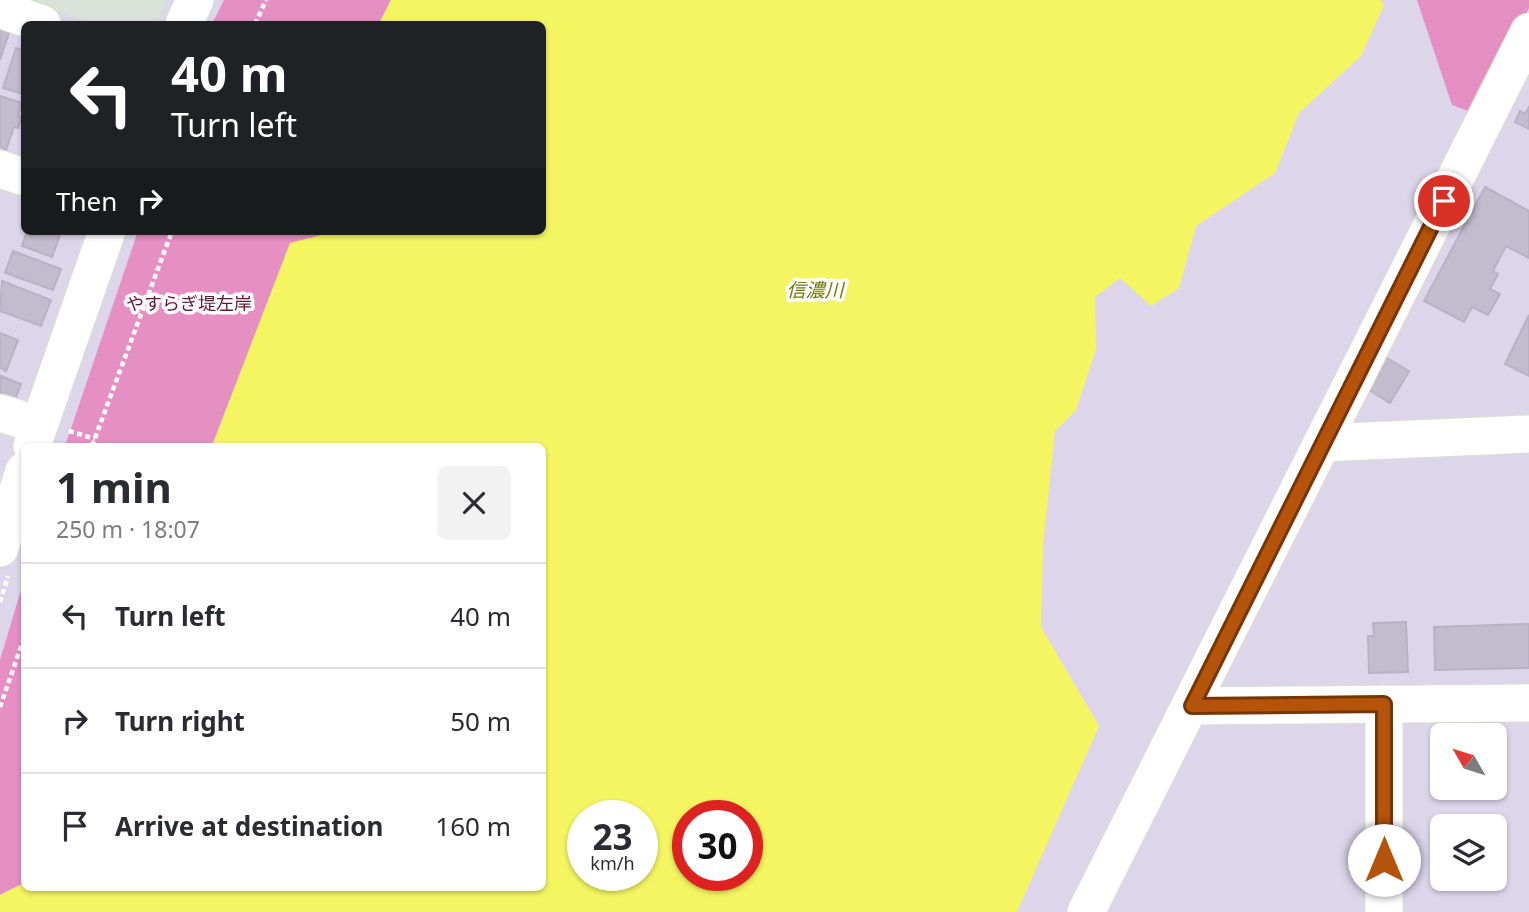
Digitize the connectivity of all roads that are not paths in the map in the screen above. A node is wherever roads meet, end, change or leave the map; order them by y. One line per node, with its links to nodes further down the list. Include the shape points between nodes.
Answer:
1 (195, 0): 4 (street)
2 (0, 9): 3 (street)
3 (34, 21)
4 (185, 21)
5 (1529, 32): 12 (street)
6 (0, 169): 7 (street)
7 (21, 176)
8 (106, 235): 11 (street)
9 (0, 413): 11 (street)
10 (1529, 434): 12 (street)
11 (36, 436)
12 (1322, 443): 17 (street)
13 (21, 481): 14 (street)
14 (0, 548)
15 (1529, 703): 16 (street)
16 (1384, 704): 17 (street); 19 (street)
17 (1192, 706): 18 (street)
18 (1086, 912)
19 (1384, 912)

